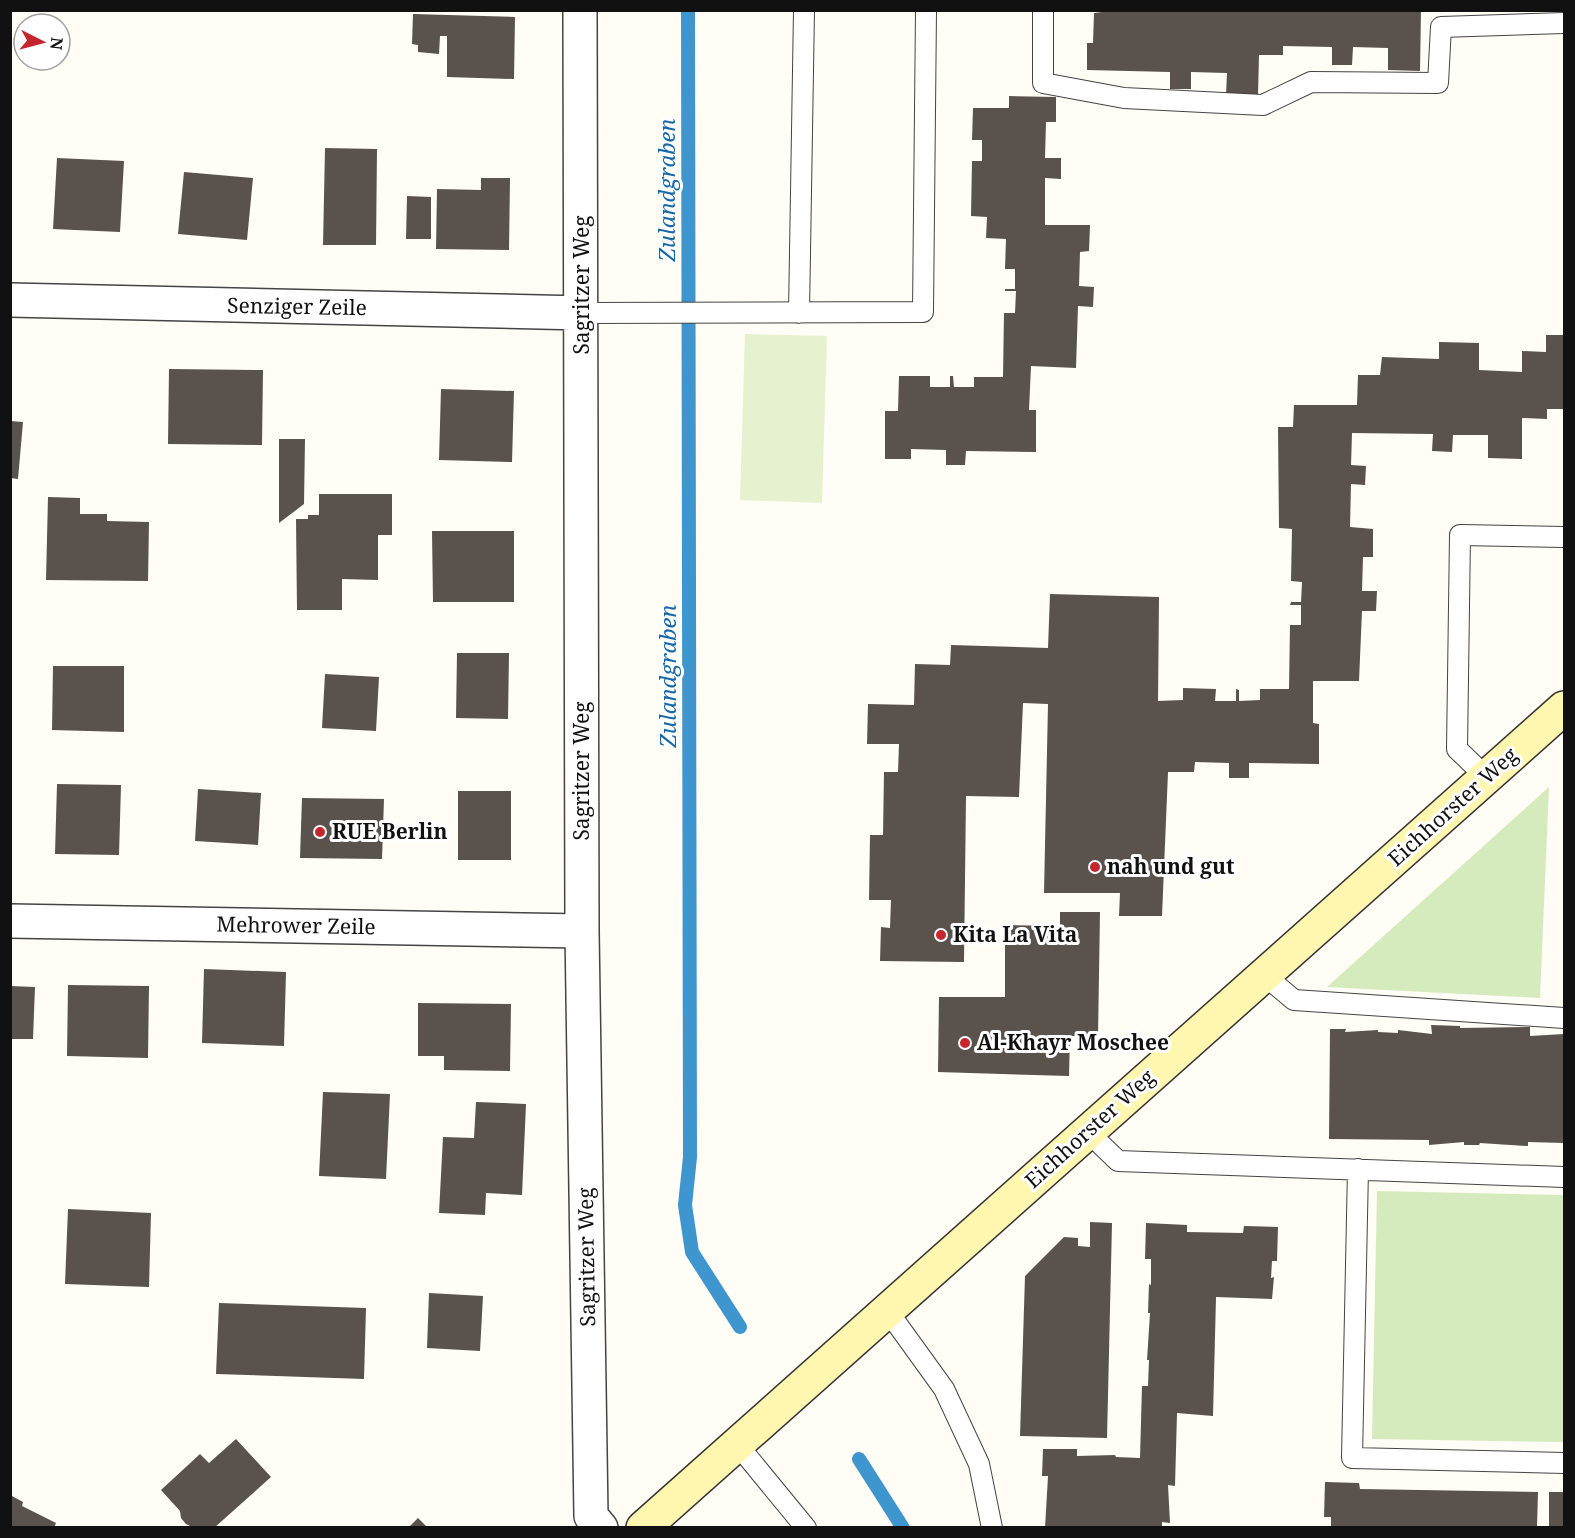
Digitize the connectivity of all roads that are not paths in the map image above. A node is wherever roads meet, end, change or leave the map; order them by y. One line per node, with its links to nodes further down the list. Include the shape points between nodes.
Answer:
1 (580, 10): 8 (street, Sagritzer Weg)
2 (804, 10): 7 (lane)
3 (926, 10): 7 (lane, via 923,312)
4 (1043, 10): 5 (lane, via 1043,82 1124,98 1263,105 1311,82 1438,83 1442,27)
5 (1564, 23)
6 (10, 300): 8 (street, Senziger Zeile)
7 (799, 313): 8 (lane)
8 (583, 314): 13 (street, Sagritzer Weg)
9 (1564, 537): 11 (lane, via 1460,535 1456,749)
10 (1563, 712): 11 (main road, Eichhorster Weg)
11 (1486, 777): 14 (main road, Eichhorster Weg)
12 (10, 921): 13 (street, Mehrower Zeile)
13 (582, 931): 22 (street, Sagritzer Weg, via 591,1516)
14 (1264, 975): 15 (lane, via 1294,1000); 16 (main road, Eichhorster Weg)
15 (1564, 1018)
16 (1088, 1132): 17 (lane, via 1118,1161); 19 (main road, Eichhorster Weg)
17 (1358, 1170): 18 (lane); 21 (lane, via 1353,1458)
18 (1564, 1177)
19 (887, 1310): 20 (main road, Eichhorster Weg); 25 (lane, via 944,1389 979,1464)
20 (737, 1444): 23 (main road, Eichhorster Weg); 24 (lane)
21 (1564, 1463)
22 (601, 1527)
23 (643, 1527)
24 (806, 1527)
25 (992, 1527)

